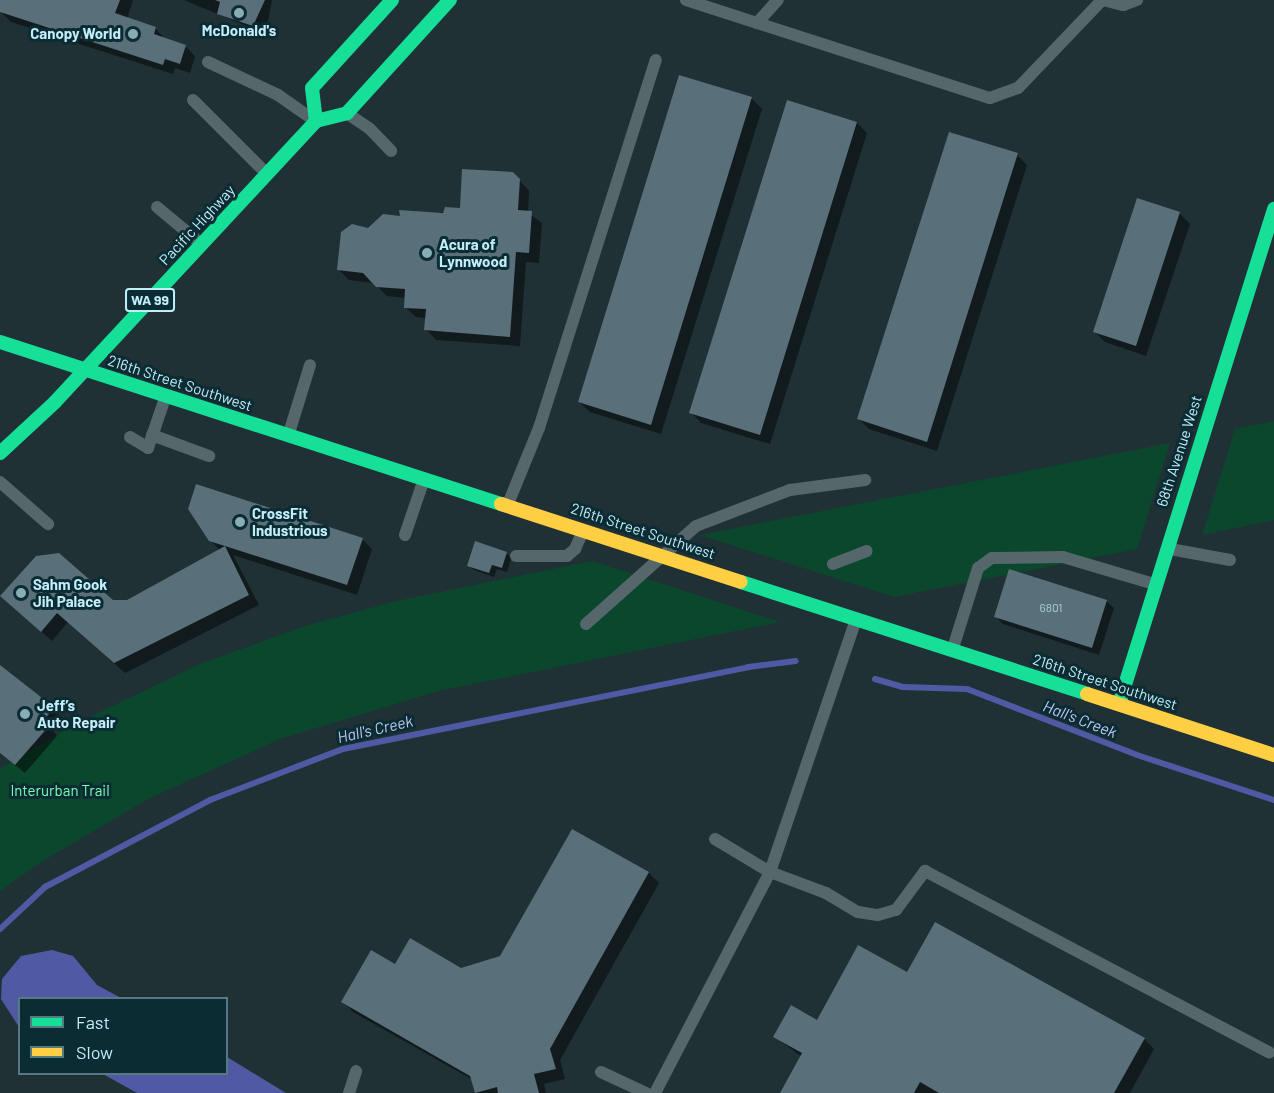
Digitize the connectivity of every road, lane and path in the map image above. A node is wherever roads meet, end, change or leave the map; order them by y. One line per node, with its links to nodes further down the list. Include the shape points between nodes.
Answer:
1 (392, 0): 12 (main road, via 312,88)
2 (450, 0): 11 (main road)
3 (686, 0): 7 (lane)
4 (778, 0): 7 (lane)
5 (1102, 0): 6 (lane, via 1123,5); 7 (lane, via 1018,88 990,98)
6 (1137, 0)
7 (757, 23)
8 (656, 60): 31 (lane, via 539,428)
9 (208, 62): 12 (lane, via 278,95)
10 (193, 99): 14 (lane)
11 (347, 113): 12 (main road); 13 (lane, via 369,128)
12 (316, 121): 14 (main road, Pacific Highway / WA 99)
13 (391, 151)
14 (267, 174): 18 (main road, Pacific Highway / WA 99)
15 (157, 207): 18 (lane)
16 (1274, 209): 17 (main road, 68th Avenue West)
17 (1269, 242): 35 (main road, 68th Avenue West)
18 (202, 244): 21 (main road, Pacific Highway / WA 99)
19 (0, 342): 21 (main road, 216th Street Southwest)
20 (310, 365): 23 (lane)
21 (85, 370): 22 (main road, 216th Street Southwest); 26 (main road, Pacific Highway / WA 99)
22 (165, 396): 23 (main road, 216th Street Southwest); 24 (lane)
23 (289, 434): 28 (main road, 216th Street Southwest)
24 (152, 435): 25 (lane, via 148,448); 27 (lane)
25 (130, 437)
26 (0, 453)
27 (209, 456)
28 (424, 477): 31 (main road, 216th Street Southwest); 34 (lane)
29 (865, 480): 38 (lane, via 790,490 696,526)
30 (0, 482): 32 (lane)
31 (508, 504): 33 (main road, 216th Street Southwest)
32 (48, 524)
33 (583, 529): 37 (lane, via 575,549 567,556); 38 (main road, 216th Street Southwest)
34 (405, 535)
35 (1166, 548): 39 (lane); 41 (main road, 68th Avenue West)
36 (867, 550): 40 (lane)
37 (516, 556)
38 (664, 556): 42 (main road, 216th Street Southwest); 43 (lane)
39 (1230, 560)
40 (833, 564)
41 (1155, 584): 44 (lane, via 1063,556 992,558 978,568); 45 (main road, 68th Avenue West)
42 (856, 618): 44 (main road, 216th Street Southwest); 48 (lane)
43 (586, 624)
44 (953, 649): 45 (main road, 216th Street Southwest)
45 (1119, 704): 46 (main road, 216th Street Southwest)
46 (1274, 755)
47 (715, 839): 48 (lane)
48 (770, 872): 49 (lane, via 826,893 858,912 878,915 896,910 924,871); 54 (lane)
49 (1269, 1052)
50 (356, 1071): 52 (lane)
51 (601, 1072): 53 (lane)
52 (349, 1093)
53 (646, 1093)
54 (656, 1093)

